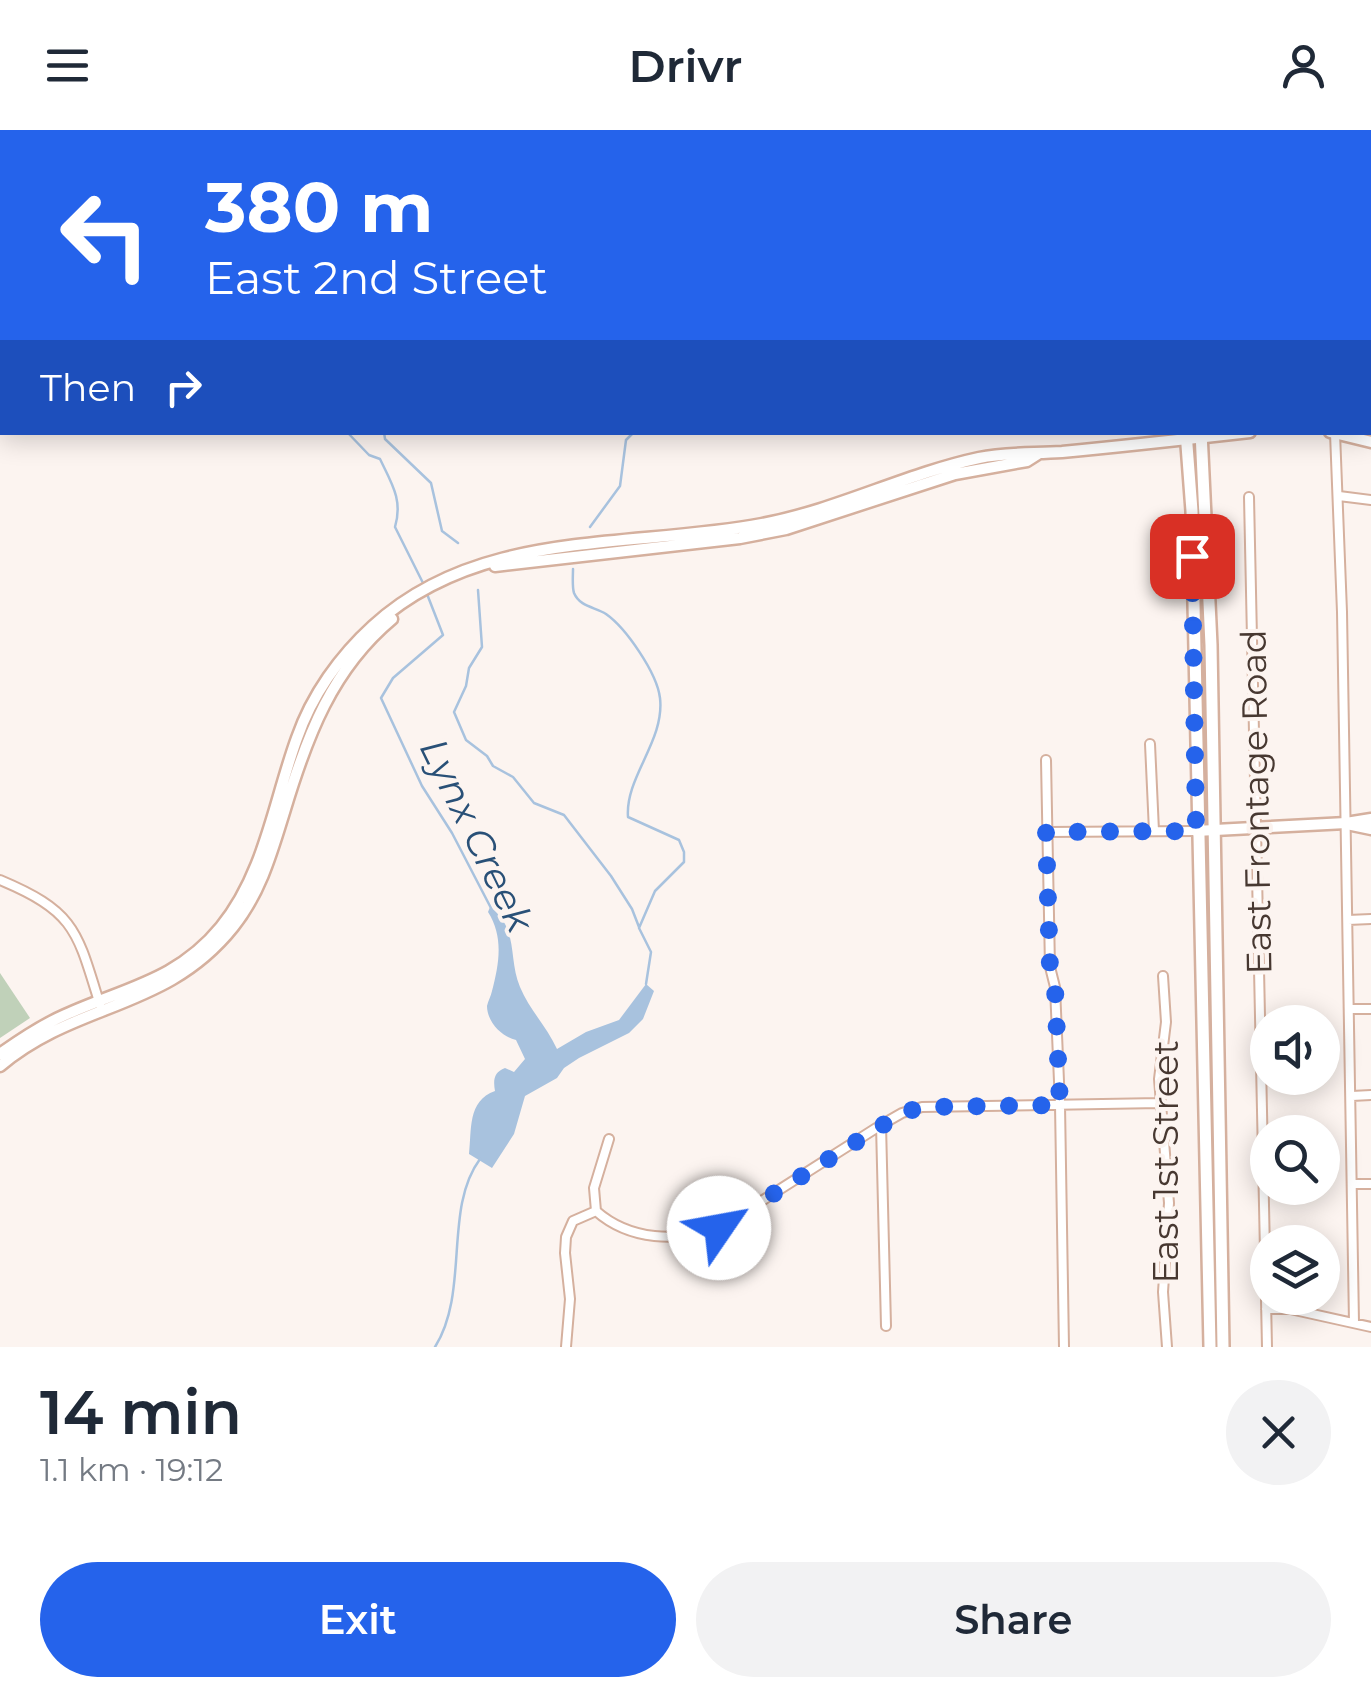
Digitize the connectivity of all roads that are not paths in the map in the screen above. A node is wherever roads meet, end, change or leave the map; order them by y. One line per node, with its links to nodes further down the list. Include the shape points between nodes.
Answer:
1 (1202, 435): 4 (street); 15 (main road)
2 (1333, 435): 6 (street)
3 (1341, 435): 5 (street)
4 (1187, 436): 17 (main road); 23 (street, via 981,458 765,524 533,550 452,577 362,637 321,687 298,734 254,870 221,927 165,975)
5 (1371, 442)
6 (1339, 496): 8 (street); 12 (street)
7 (1249, 498): 13 (street, East Frontage Road)
8 (1371, 500)
9 (1150, 744): 16 (street)
10 (1046, 760): 18 (street)
11 (1371, 819): 12 (street)
12 (1346, 823): 13 (street); 14 (street); 21 (street)
13 (1257, 828): 15 (street); 37 (street, East Frontage Road)
14 (1371, 828)
15 (1214, 830): 17 (street); 47 (main road)
16 (1154, 831): 17 (street); 18 (street)
17 (1196, 831): 46 (main road)
18 (1046, 832): 31 (street)
19 (0, 880): 23 (street, via 40,897 71,927)
20 (1371, 919): 21 (street)
21 (1348, 920): 24 (street)
22 (1163, 976): 30 (street, East 1st Street)
23 (100, 1006): 26 (street, via 43,1026); 27 (street)
24 (1350, 1009): 25 (street); 29 (street)
25 (1371, 1009)
26 (0, 1054)
27 (0, 1066)
28 (1371, 1095): 29 (street)
29 (1352, 1096): 34 (street)
30 (1160, 1103): 31 (street); 45 (street, East 1st Street, via 1169,1203)
31 (1060, 1105): 32 (street, via 922,1107); 44 (street)
32 (881, 1125): 36 (street, via 719,1228 692,1237 624,1231); 41 (street)
33 (609, 1139): 36 (street, via 594,1188)
34 (1354, 1184): 35 (street); 40 (street)
35 (1371, 1184)
36 (596, 1211): 43 (street, via 573,1221 566,1237)
37 (1264, 1225)
38 (1266, 1315): 48 (street, East Frontage Road)
39 (1317, 1315): 40 (street)
40 (1354, 1323): 42 (street)
41 (886, 1326)
42 (1371, 1327)
43 (566, 1347)
44 (1064, 1347)
45 (1167, 1347)
46 (1210, 1347)
47 (1223, 1347)
48 (1267, 1347)

